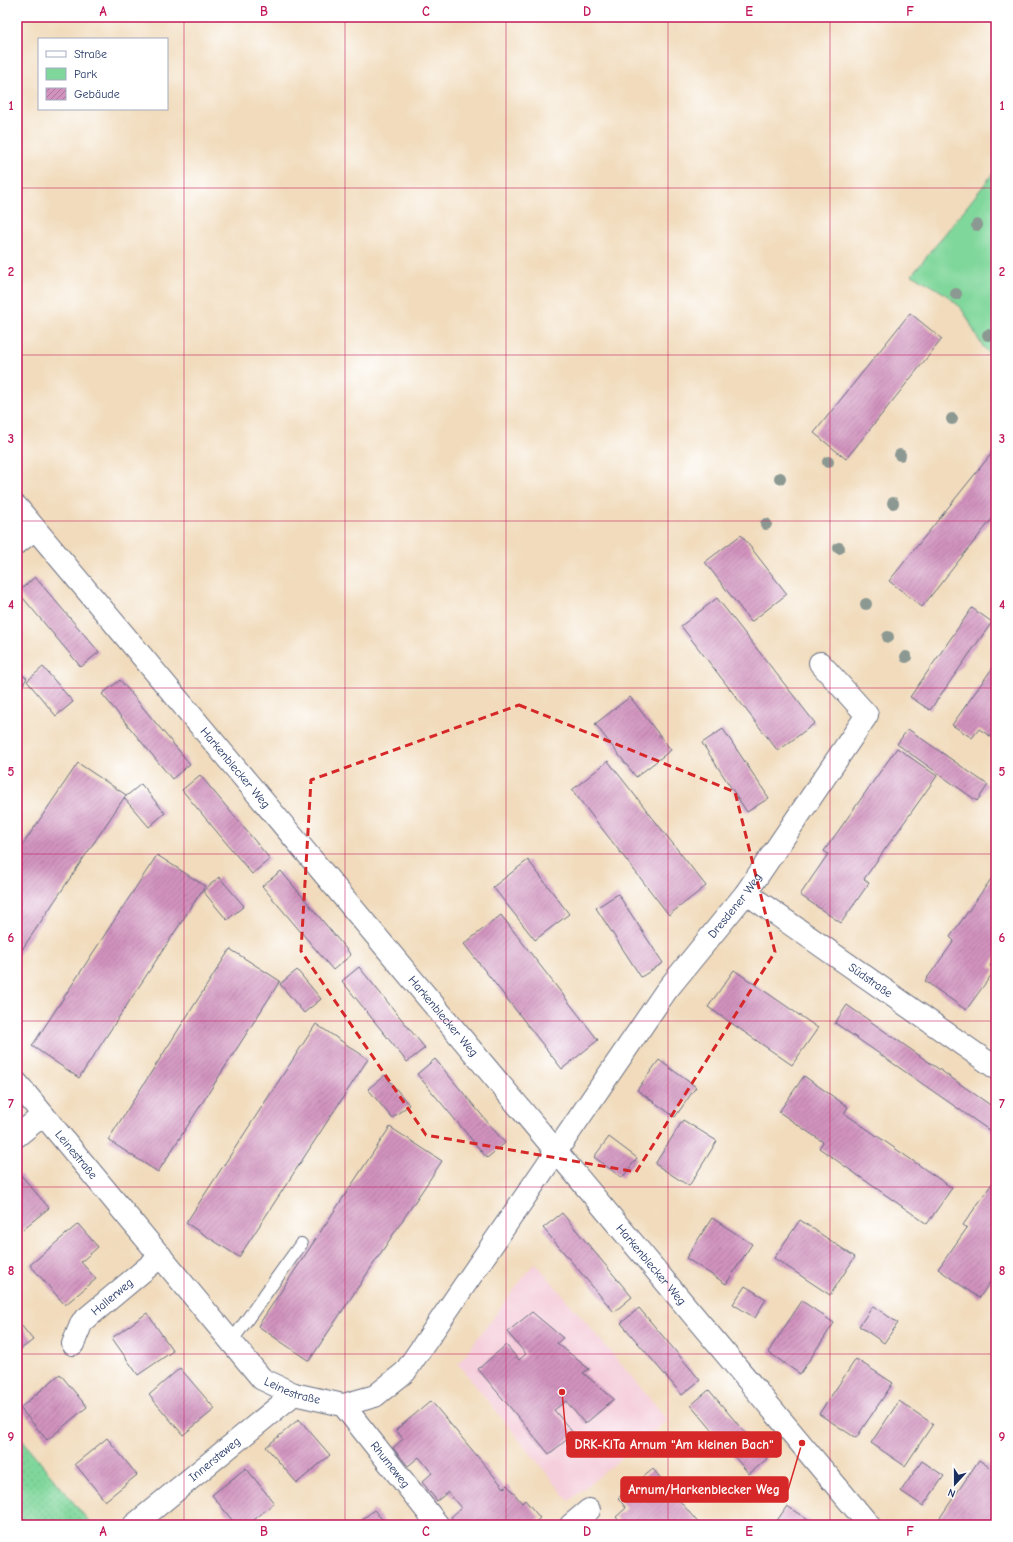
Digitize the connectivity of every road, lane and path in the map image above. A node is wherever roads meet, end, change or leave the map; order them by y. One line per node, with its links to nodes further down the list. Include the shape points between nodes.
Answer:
1 (17, 507): 2 (street, Harkenblecker Weg)
2 (35, 529): 3 (street); 10 (street, Harkenblecker Weg)
3 (17, 543)
4 (820, 663): 5 (street, Dresdener Weg, via 867,715)
5 (746, 892): 6 (street, Südstraße); 10 (street, Dresdener Weg, via 666,991)
6 (996, 1068)
7 (17, 1083): 8 (street, Leinestraße)
8 (43, 1115): 9 (street); 12 (street, Leinestraße)
9 (17, 1136)
10 (556, 1150): 16 (street, Leinestraße, via 405,1372 375,1396); 21 (street, Harkenblecker Weg)
11 (301, 1244): 13 (lane)
12 (161, 1256): 13 (street, Leinestraße); 14 (street, Hallerweg, via 82,1322)
13 (231, 1342): 15 (street, Leinestraße, via 262,1379)
14 (74, 1344)
15 (294, 1394): 16 (street, Leinestraße); 18 (street, Innersteweg)
16 (343, 1405): 19 (street, Rhumeweg)
17 (589, 1510): 20 (street)
18 (134, 1525)
19 (438, 1525)
20 (571, 1525)
21 (869, 1525)

